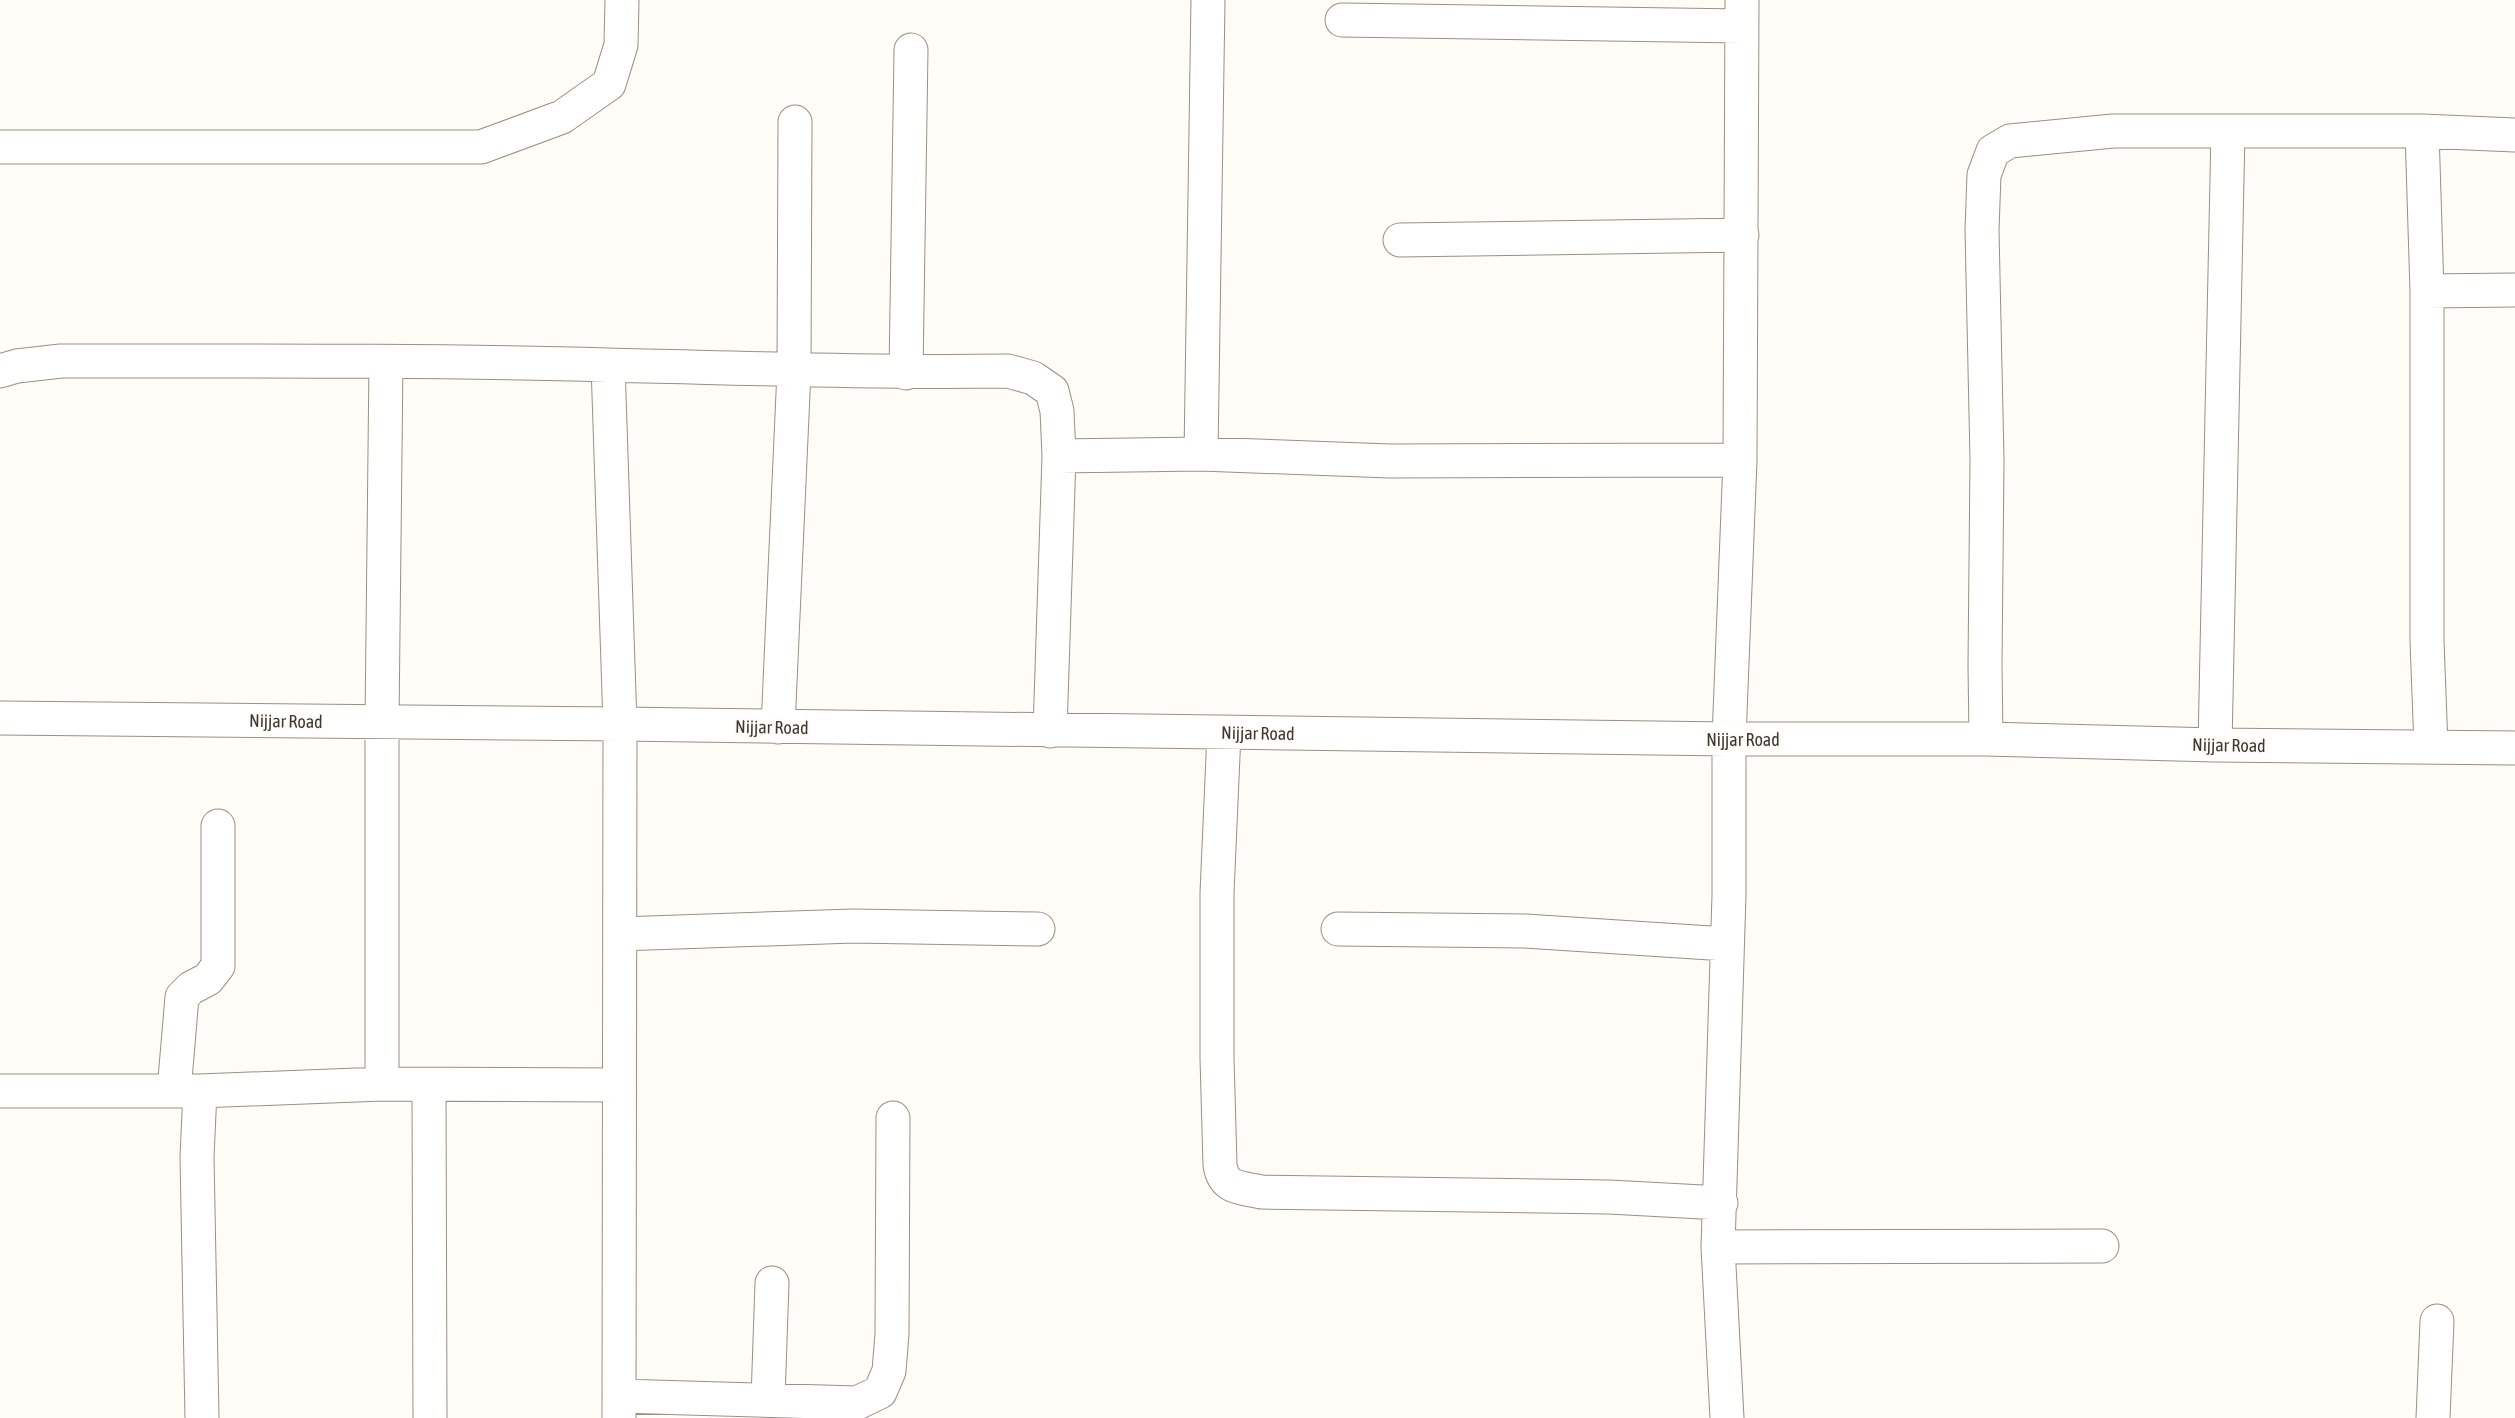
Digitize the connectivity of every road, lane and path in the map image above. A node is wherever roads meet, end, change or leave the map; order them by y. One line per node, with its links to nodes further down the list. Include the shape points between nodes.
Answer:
1 (622, 0): 10 (street, via 621,45 609,84 562,117 481,147)
2 (1208, 0): 20 (street)
3 (1742, 13): 4 (street); 11 (street)
4 (1342, 20)
5 (911, 50): 19 (street)
6 (795, 122): 18 (street)
7 (2228, 131): 8 (street); 30 (street, via 2113,131 2010,141 1993,151 1984,175 1982,230 1987,460); 31 (street)
8 (2422, 131): 9 (street); 14 (street)
9 (2515, 135)
10 (0, 147)
11 (1742, 235): 12 (street); 22 (street)
12 (1400, 240)
13 (2515, 290): 14 (street)
14 (2427, 291): 32 (street, via 2427,641)
15 (386, 362): 16 (street); 17 (street, via 61,361); 24 (street)
16 (608, 365): 18 (street); 25 (street)
17 (0, 370)
18 (794, 372): 19 (street); 26 (street)
19 (906, 373): 21 (street, via 1008,372 1033,378 1052,391)
20 (1201, 454): 21 (street); 22 (street, via 1401,462)
21 (1059, 456): 27 (street)
22 (1740, 460): 29 (street)
23 (0, 718): 24 (street, Nijjar Road)
24 (382, 722): 25 (street, Nijjar Road); 39 (street)
25 (620, 724): 26 (street, Nijjar Road); 37 (street)
26 (778, 727): 27 (street, Nijjar Road)
27 (1050, 731): 28 (street, Nijjar Road)
28 (1224, 733): 29 (street, Nijjar Road); 45 (street, via 1217,893 1217,1058 1220,1165 1225,1181 1261,1192 1609,1197)
29 (1729, 739): 30 (street, Nijjar Road); 38 (street)
30 (1986, 739): 31 (street, Nijjar Road)
31 (2215, 745): 32 (street, Nijjar Road)
32 (2431, 747): 33 (street, Nijjar Road)
33 (2515, 748)
34 (218, 826): 43 (street, via 218,966 208,980 182,997)
35 (1038, 928): 37 (street, via 853,926)
36 (1338, 928): 38 (street, via 1525,931)
37 (620, 934): 40 (street)
38 (1726, 944): 45 (street)
39 (382, 1084): 41 (street); 43 (street)
40 (619, 1085): 41 (street); 51 (street)
41 (429, 1086): 53 (street)
42 (0, 1091): 43 (street)
43 (187, 1091): 52 (street, via 197,1157)
44 (893, 1118): 50 (street, via 892,1334 889,1371 880,1392 857,1403)
45 (1721, 1203): 47 (street)
46 (2102, 1246): 47 (street)
47 (1718, 1247): 54 (street)
48 (772, 1283): 50 (street)
49 (2437, 1322): 55 (street)
50 (768, 1399): 51 (street)
51 (619, 1407)
52 (202, 1418)
53 (430, 1418)
54 (1727, 1418)
55 (2433, 1418)

